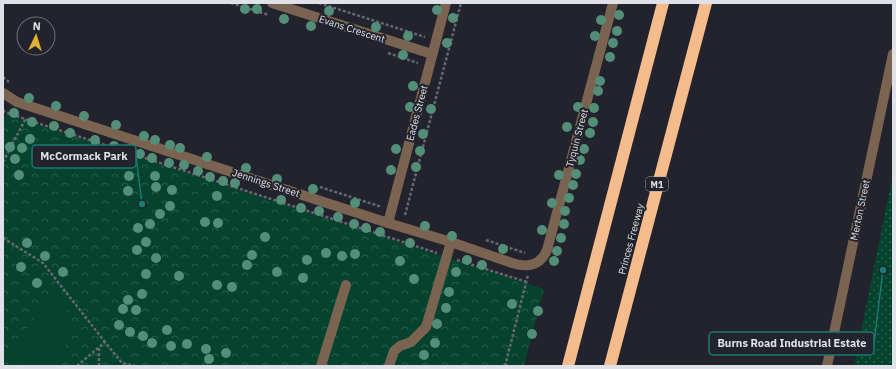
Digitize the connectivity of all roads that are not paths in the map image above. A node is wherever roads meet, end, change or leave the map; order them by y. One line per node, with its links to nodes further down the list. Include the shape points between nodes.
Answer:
1 (272, 3): 6 (street, Evans Crescent)
2 (446, 3): 6 (street, Eades Street)
3 (613, 3): 11 (street, Tyquin Street, via 548,250 541,260)
4 (663, 3): 15 (highway)
5 (706, 3): 16 (highway, Princes Freeway / M1)
6 (432, 54): 9 (street, Eades Street)
7 (893, 54): 17 (street, Merton Street)
8 (3, 94): 9 (street, Jennings Street, via 17,102)
9 (388, 223): 10 (street, Jennings Street)
10 (451, 242): 11 (street, Jennings Street, via 521,266); 14 (street, via 426,327 411,342 394,351)
11 (530, 265)
12 (346, 285): 13 (street)
13 (321, 366)
14 (389, 366)
15 (568, 366)
16 (610, 366)
17 (827, 366)

